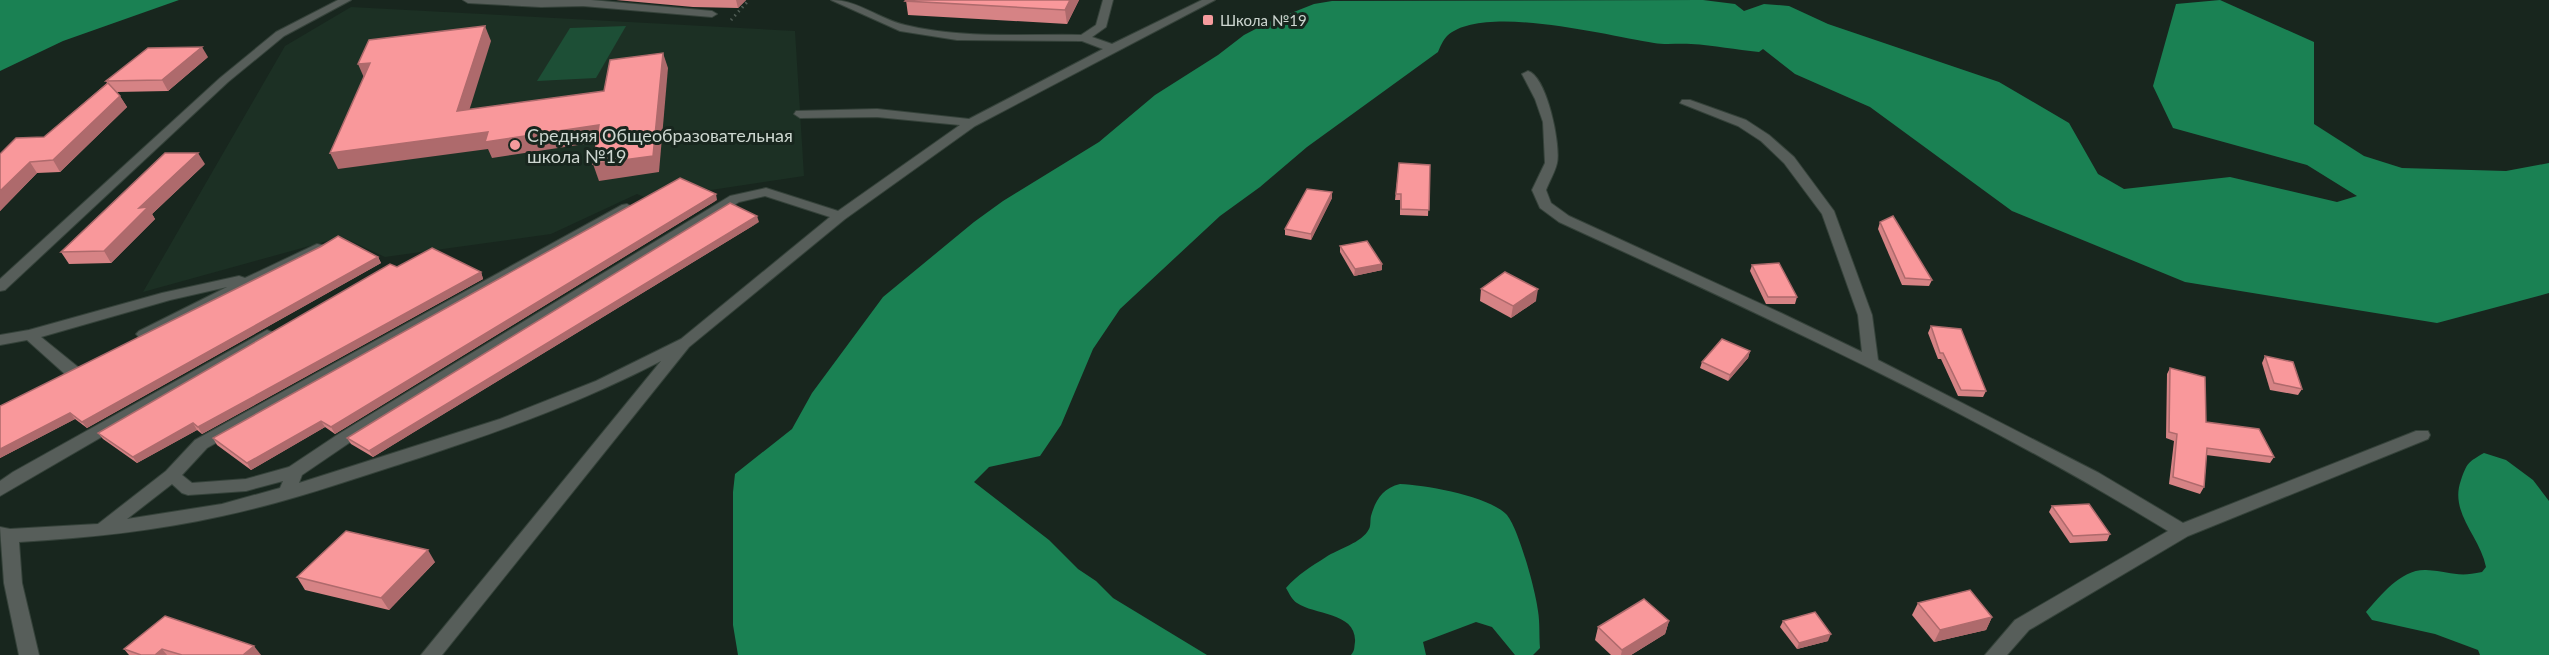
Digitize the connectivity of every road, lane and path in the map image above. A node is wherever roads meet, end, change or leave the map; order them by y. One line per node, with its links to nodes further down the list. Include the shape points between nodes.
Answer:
1 (346, 0): 21 (street, via 280,34 224,80)
2 (468, 0): 3 (street)
3 (491, 0): 8 (street, via 541,4)
4 (749, 0): 10 (path)
5 (836, 0): 11 (street, via 900,28 957,37)
6 (1108, 0): 11 (street, via 1101,27)
7 (1210, 0): 12 (street)
8 (584, 1): 9 (street)
9 (712, 14)
10 (724, 28)
11 (1083, 38): 12 (street)
12 (1113, 48): 16 (street)
13 (1528, 74): 27 (street, via 1549,122 1551,163 1539,190 1545,205 1588,232 1776,316)
14 (1686, 103): 27 (street, via 1742,123 1765,138 1789,160 1829,214 1864,315)
15 (800, 114): 16 (street, via 877,113)
16 (971, 123): 18 (street)
17 (627, 208): 31 (street, via 201,444)
18 (840, 216): 26 (street); 30 (street, via 766,192 735,199)
19 (317, 248): 20 (street)
20 (261, 276): 23 (street, via 167,296); 24 (street)
21 (0, 287)
22 (283, 326): 32 (street)
23 (30, 334): 25 (street); 28 (street)
24 (135, 339)
25 (0, 340)
26 (686, 342): 33 (street, via 602,385 506,423); 38 (street)
27 (1870, 363): 35 (street, via 2093,477)
28 (72, 371)
29 (2422, 435): 35 (street)
30 (295, 472): 31 (street, via 246,485 188,489); 33 (street)
31 (172, 475): 34 (street)
32 (0, 490)
33 (287, 492): 34 (street, via 222,510)
34 (101, 530): 36 (street)
35 (2182, 531): 39 (street, via 2022,626)
36 (5, 535): 37 (street)
37 (29, 655)
38 (431, 655)
39 (1995, 655)

